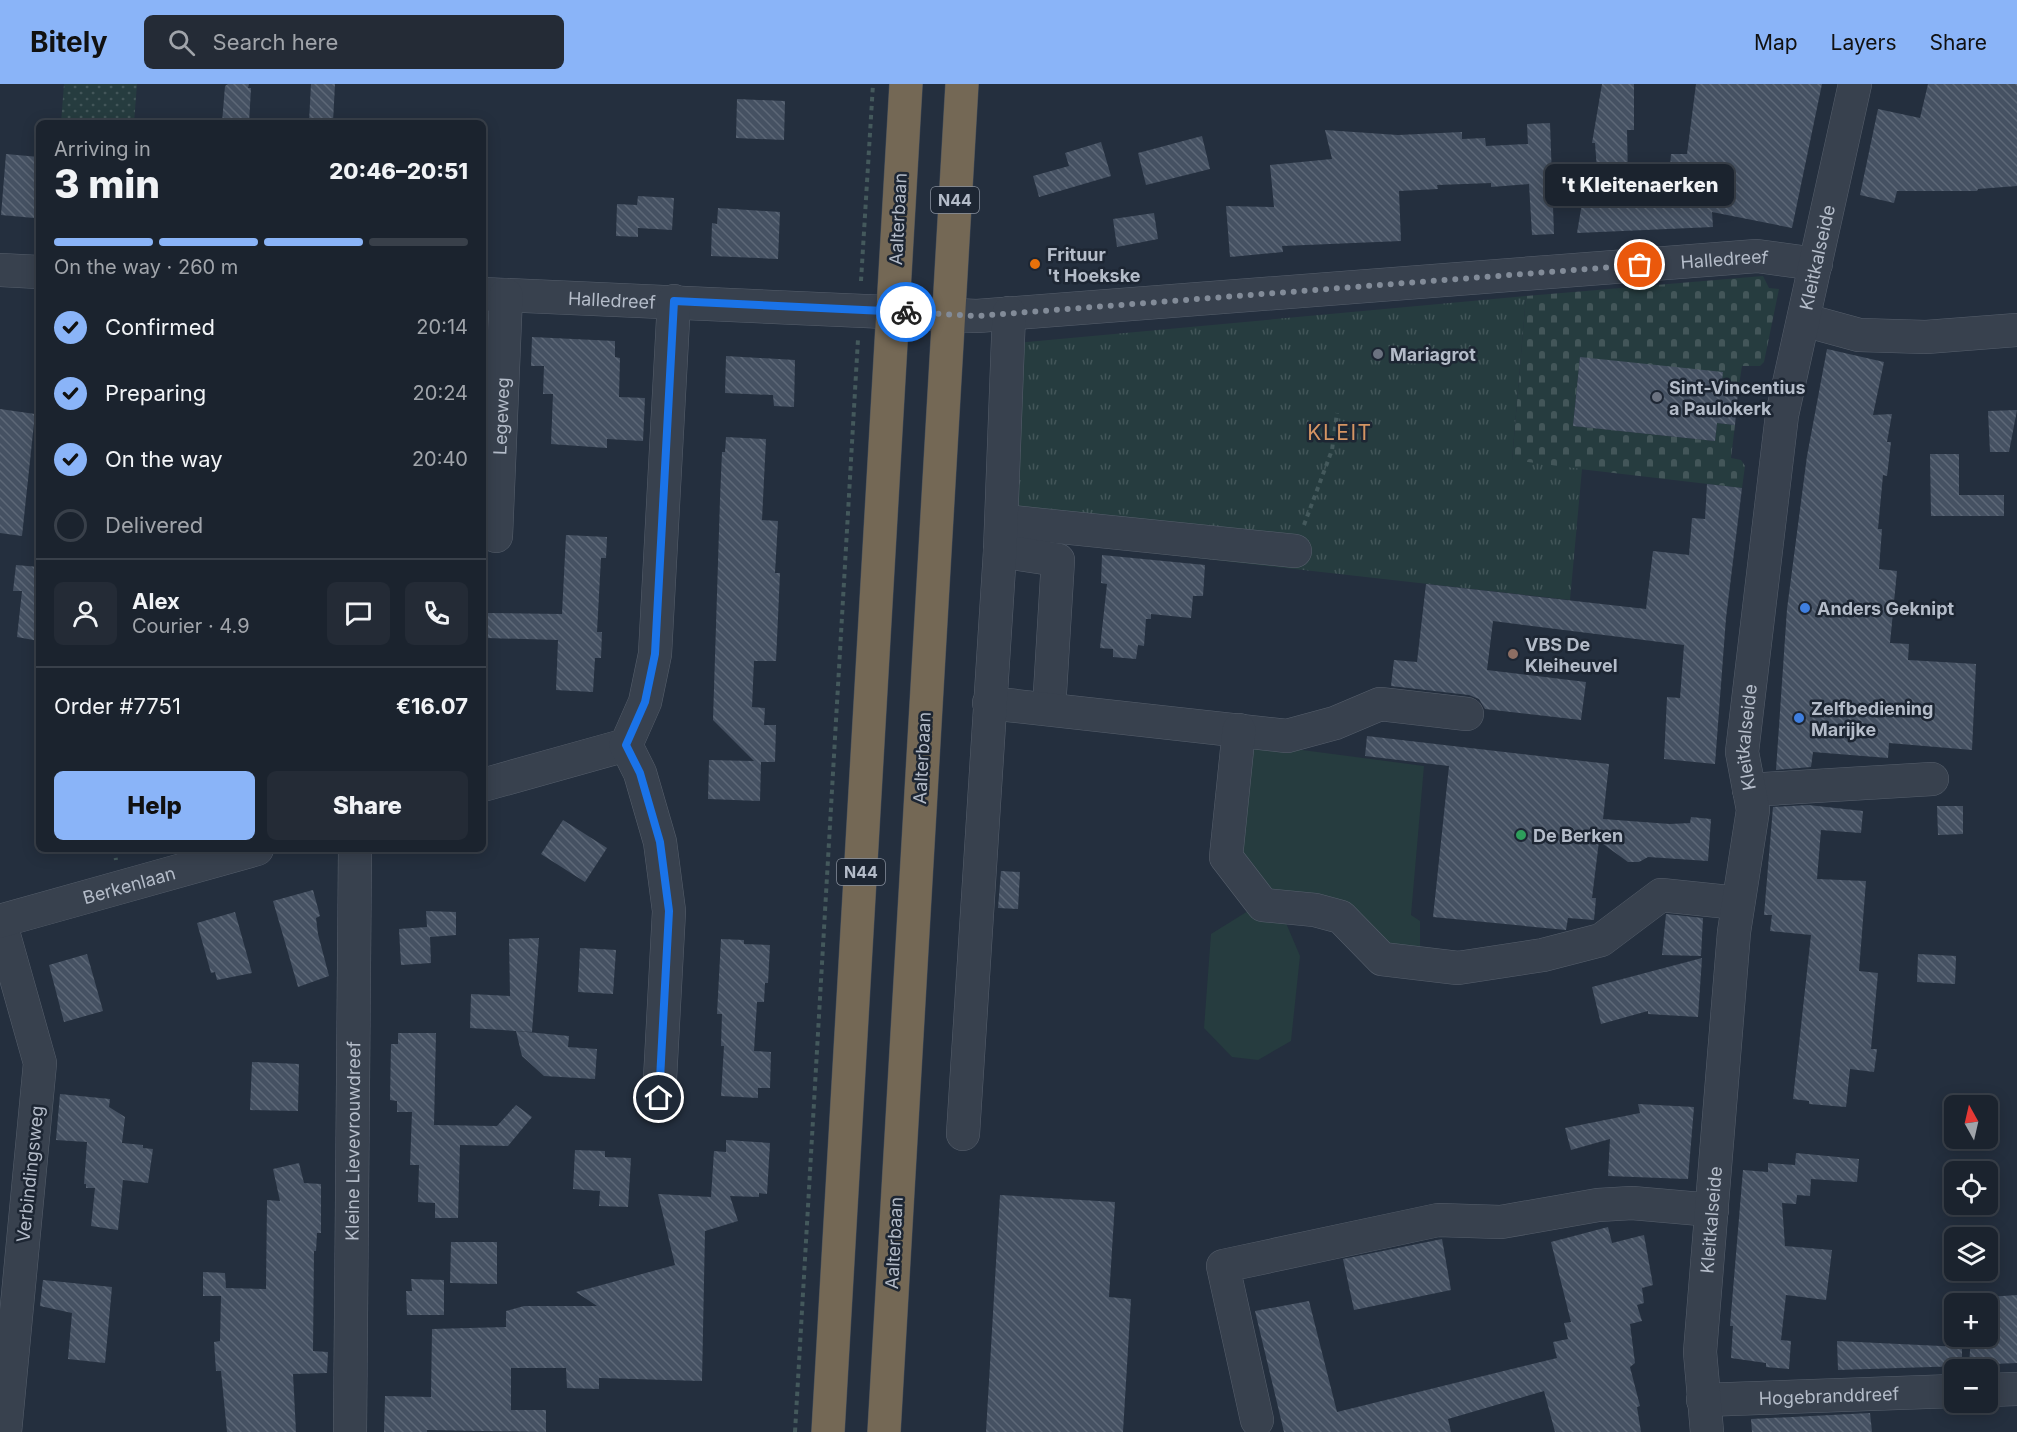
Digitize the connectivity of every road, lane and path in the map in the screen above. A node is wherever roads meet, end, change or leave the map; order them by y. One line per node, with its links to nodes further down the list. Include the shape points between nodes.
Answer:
1 (873, 84): 10 (path)
2 (906, 84): 11 (highway, Aalterbaan / N44)
3 (962, 84): 13 (highway, Aalterbaan / N44)
4 (1855, 84): 5 (street, Kleitkalseide)
5 (1816, 264): 12 (street, Halledreef, via 1757,256); 14 (street, Kleitkalseide)
6 (0, 270): 7 (street)
7 (36, 272)
8 (495, 295): 9 (street, Halledreef); 17 (street, Legeweg)
9 (674, 301): 10 (street, Halledreef); 24 (street, via 655,654 645,702)
10 (859, 310): 11 (street, Halledreef); 42 (path)
11 (893, 311): 13 (street, Halledreef); 43 (highway, Aalterbaan / N44)
12 (1009, 313): 13 (street, Halledreef); 18 (street)
13 (949, 316): 44 (highway, Aalterbaan / N44)
14 (1804, 320): 15 (street, via 1859,335 1926,337); 27 (street, Kleitkalseide, via 1782,416 1766,534 1742,752)
15 (2017, 330)
16 (1337, 412): 19 (path, via 1332,450)
17 (496, 536)
18 (1001, 536): 19 (street); 20 (street); 21 (street, via 1058,560)
19 (1295, 551)
20 (989, 703): 21 (street); 33 (street)
21 (1049, 709): 23 (street)
22 (1467, 714): 23 (street, via 1380,704 1335,723 1287,736)
23 (1239, 730): 30 (street, via 1226,857 1263,905 1341,917 1382,958 1458,968 1543,955 1601,940 1661,895)
24 (626, 745): 26 (street); 32 (street, via 640,773 660,842 669,911)
25 (1932, 779): 27 (street)
26 (486, 784)
27 (1749, 790): 30 (street, Kleitkalseide, via 1753,810)
28 (246, 852): 31 (street, Berkenlaan)
29 (355, 852): 41 (street, Kleine Lievevrouwdreef)
30 (1738, 903): 34 (street, Kleitkalseide)
31 (0, 921): 40 (street, Verbindingsweg, via 40,1064)
32 (659, 1098)
33 (963, 1134)
34 (1712, 1210): 38 (street, Kleitkalseide, via 1700,1352); 39 (street, via 1632,1203 1501,1222 1438,1220 1223,1266)
35 (2017, 1389): 36 (street)
36 (1998, 1390)
37 (1944, 1392): 38 (street, Hogebranddreef)
38 (1705, 1416)
39 (1257, 1420)
40 (5, 1432)
41 (350, 1432)
42 (795, 1432)
43 (828, 1432)
44 (884, 1432)

